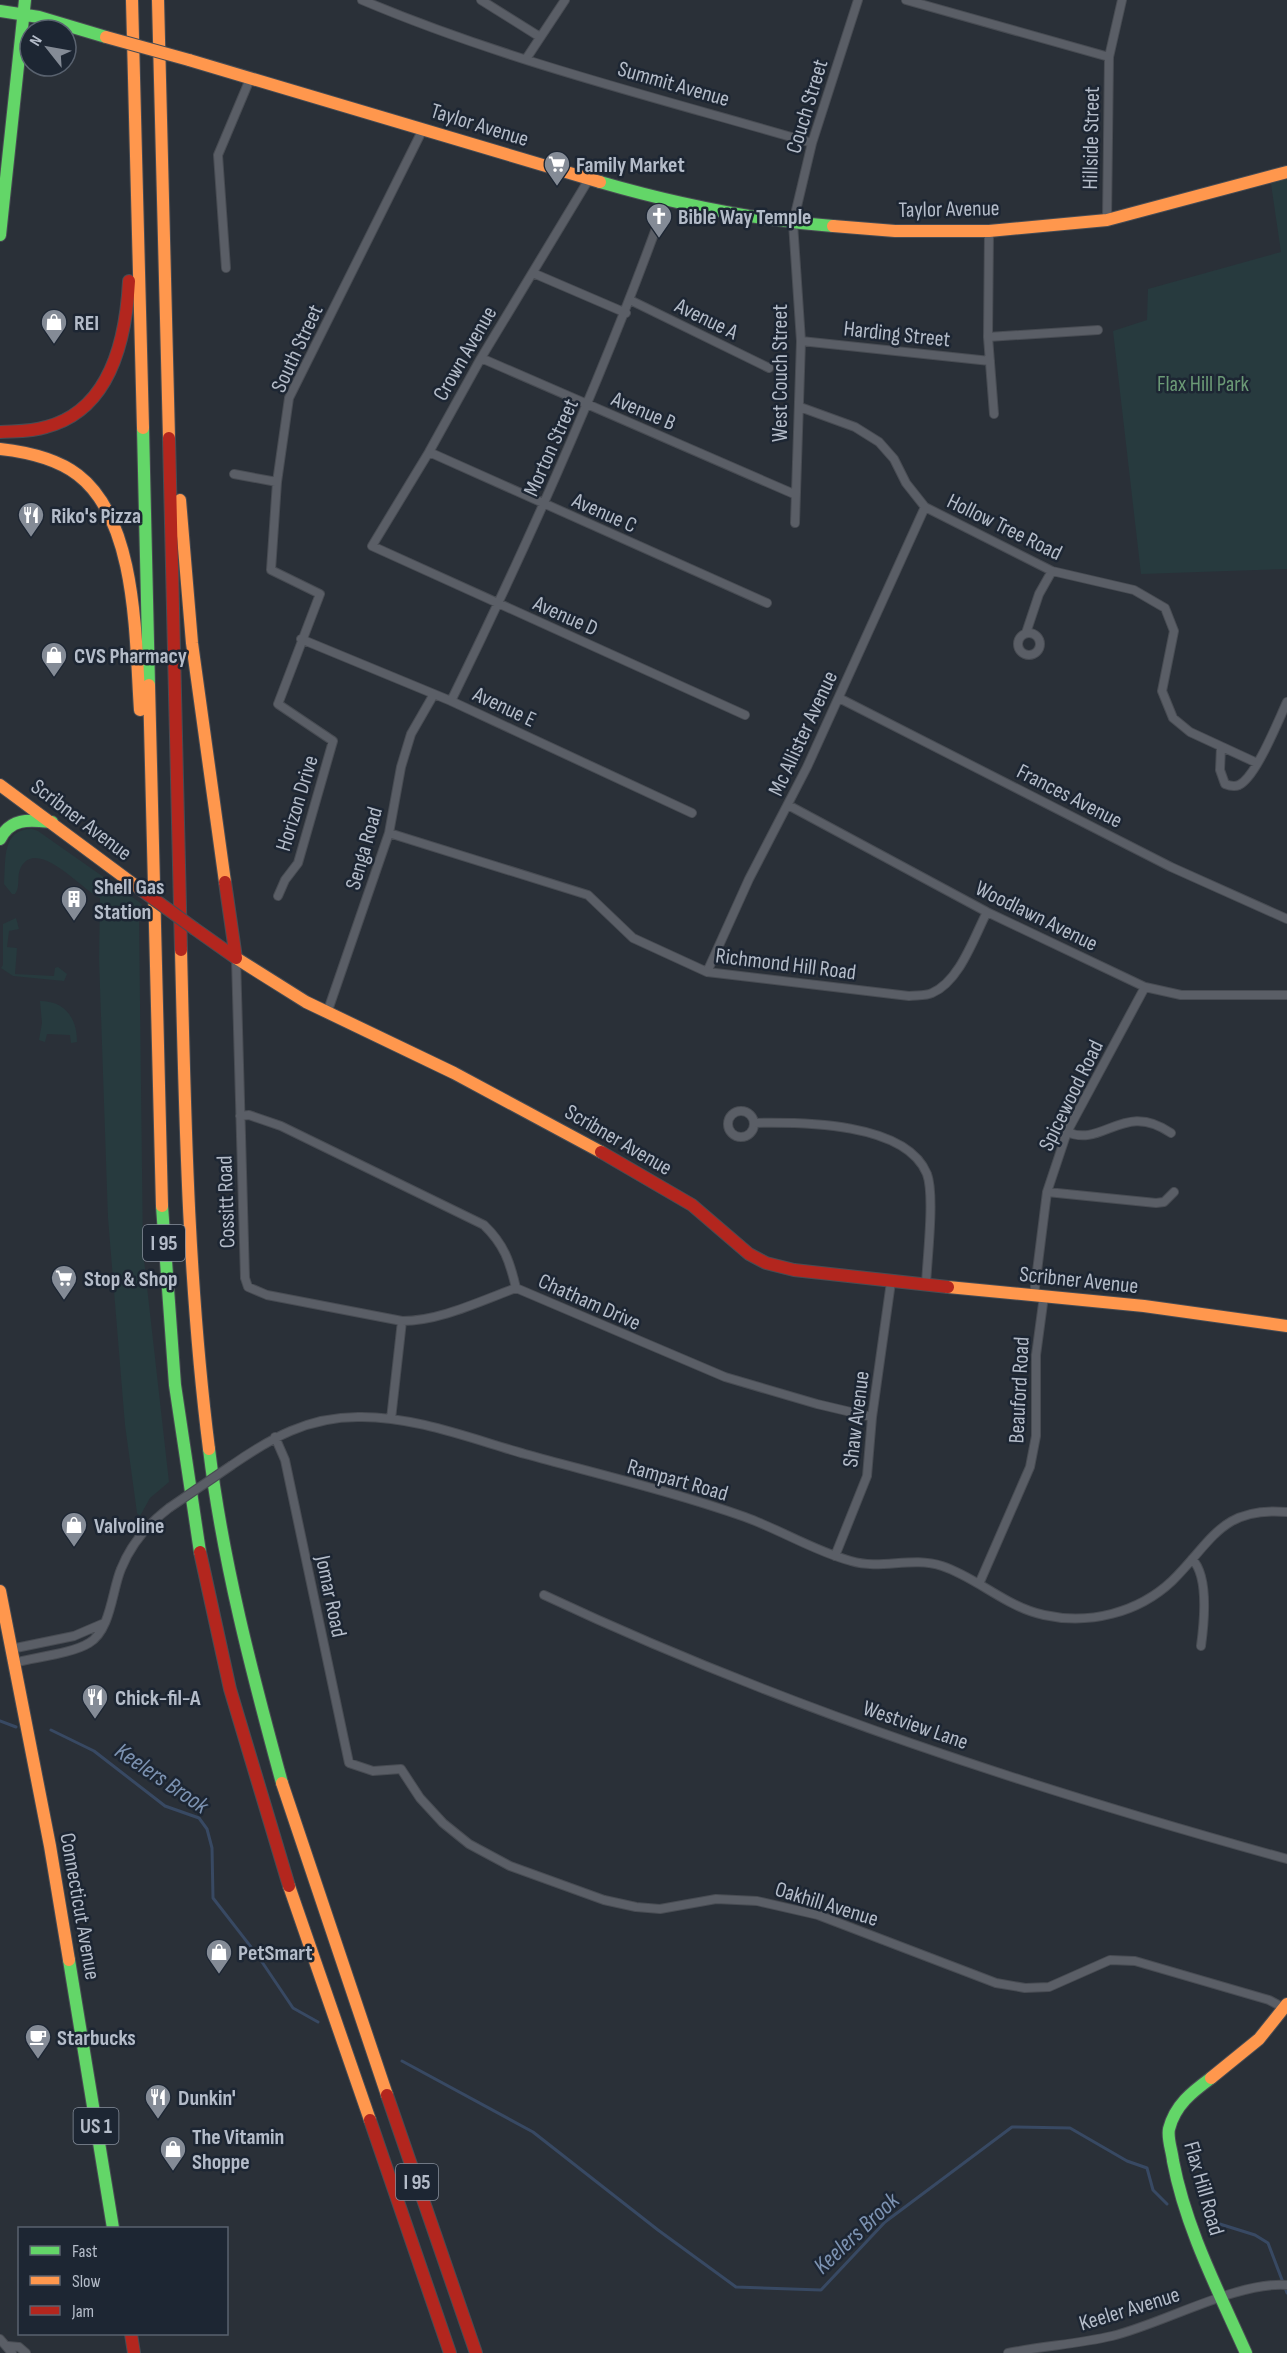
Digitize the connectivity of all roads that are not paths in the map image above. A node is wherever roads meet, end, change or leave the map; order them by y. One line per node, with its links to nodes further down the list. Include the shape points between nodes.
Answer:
1 (25, 0): 11 (main road)
2 (132, 0): 16 (main road, I 95)
3 (158, 0): 29 (main road, I 95)
4 (362, 0): 14 (street, Summit Avenue, via 413,22)
5 (481, 0): 12 (street)
6 (565, 0): 12 (street)
7 (858, 0): 18 (street, Couch Street)
8 (906, 0): 13 (street)
9 (1122, 0): 13 (street, Hillside Street)
10 (0, 11): 11 (main road, Taylor Avenue)
11 (22, 14): 15 (main road, Taylor Avenue, bridge); 25 (main road)
12 (540, 37): 14 (street)
13 (1109, 57): 22 (street, Hillside Street)
14 (526, 58): 18 (street, Summit Avenue)
15 (250, 79): 17 (main road, Taylor Avenue); 26 (street, via 218,155)
16 (134, 92): 40 (main road, via 129,298 114,364 104,385 78,414 42,429); 67 (main road, I 95)
17 (423, 129): 20 (main road, Taylor Avenue); 44 (street, South Street, via 289,398)
18 (812, 143): 23 (street, Couch Street)
19 (1287, 171): 22 (main road, Taylor Avenue)
20 (589, 179): 21 (main road, Taylor Avenue); 27 (street, Crown Avenue)
21 (666, 201): 23 (main road, Taylor Avenue); 28 (street, Morton Street)
22 (1107, 220): 24 (main road, Taylor Avenue)
23 (793, 223): 24 (main road, Taylor Avenue, via 895,231); 33 (street, West Couch Street)
24 (988, 231): 32 (street)
25 (0, 235)
26 (226, 268)
27 (533, 273): 30 (street); 34 (street, Crown Avenue)
28 (630, 300): 30 (street, Morton Street); 36 (street, Avenue A)
29 (165, 307): 72 (main road, via 192,643); 114 (main road, I 95, via 188,1223 197,1352 213,1479 244,1640 287,1798)
30 (626, 313): 37 (street, Morton Street)
31 (1098, 330): 32 (street)
32 (988, 337): 35 (street)
33 (801, 341): 35 (street, Harding Street); 38 (street, West Couch Street)
34 (481, 358): 37 (street, Avenue B); 42 (street, Crown Avenue)
35 (990, 361): 39 (street)
36 (769, 369)
37 (588, 406): 45 (street, Avenue B); 46 (street, Morton Street)
38 (800, 407): 45 (street, West Couch Street); 47 (street, Hollow Tree Road, via 855,427 879,442)
39 (994, 414)
40 (0, 432)
41 (0, 449): 67 (main road, via 38,455 74,472 108,515 132,599)
42 (429, 452): 46 (street, Avenue C); 49 (street, Crown Avenue)
43 (234, 474): 44 (street)
44 (277, 482): 54 (street, South Street, via 271,570 320,594)
45 (794, 494): 48 (street, West Couch Street)
46 (544, 505): 51 (street, Avenue C); 52 (street, Morton Street)
47 (925, 507): 50 (street, Hollow Tree Road); 56 (street, Mc Allister Avenue)
48 (795, 523)
49 (372, 546): 52 (street, Avenue D)
50 (1052, 571): 53 (street, via 1039,594); 60 (street, Hollow Tree Road, via 1134,590 1165,608 1174,631 1162,690 1167,707 1173,718 1190,732)
51 (767, 603)
52 (499, 604): 57 (street, Morton Street); 59 (street, Avenue D)
53 (1026, 633)
54 (300, 639): 55 (street, Avenue E); 69 (street, Horizon Drive, via 278,704 333,741 298,863)
55 (434, 694): 57 (street, Avenue E); 66 (street, Senga Road, via 411,734)
56 (839, 698): 63 (street, Mc Allister Avenue); 71 (street, Frances Avenue, via 1171,867)
57 (452, 701): 64 (street, Avenue E)
58 (1287, 702): 61 (street)
59 (745, 715)
60 (1221, 747): 61 (street, Hollow Tree Road); 61 (street, via 1220,770 1225,784 1241,784)
61 (1257, 763)
62 (0, 785): 65 (main road, Scribner Avenue)
63 (788, 805): 70 (street, Woodlawn Avenue); 73 (street, Mc Allister Avenue)
64 (692, 813)
65 (54, 822): 68 (main road, via 15,822 7,826); 72 (main road, Scribner Avenue, bridge)
66 (389, 833): 73 (street, Richmond Hill Road, via 588,895 633,938); 76 (street, Senga Road)
67 (153, 834): 113 (main road, I 95, via 167,1297 181,1436 204,1575 232,1700 265,1813)
68 (0, 839)
69 (278, 897)
70 (987, 912): 73 (street, Richmond Hill Road, via 945,986 930,994 909,996); 74 (street, Woodlawn Avenue)
71 (1287, 919)
72 (236, 958): 76 (main road, Scribner Avenue); 77 (street, Cossitt Road)
73 (707, 972)
74 (1145, 987): 75 (street, Woodlawn Avenue, via 1181,995); 79 (street, Spicewood Road)
75 (1287, 994)
76 (327, 1013): 83 (main road, Scribner Avenue, via 454,1073 610,1157 692,1205 758,1260 794,1270)
77 (240, 1116): 85 (street, Chatham Drive, via 249,1115 281,1126 484,1225 499,1239); 87 (street, Cossitt Road, via 248,1287 267,1295)
78 (754, 1123): 84 (street, via 797,1122 872,1133 901,1144 918,1160 930,1191)
79 (1067, 1132): 80 (street, via 1091,1134 1132,1120 1156,1123); 81 (street, Spicewood Road)
80 (1171, 1133)
81 (1047, 1192): 82 (street, via 1156,1203 1164,1202); 86 (street, Spicewood Road)
82 (1174, 1192)
83 (891, 1282): 84 (main road, Scribner Avenue); 89 (street, Shaw Avenue)
84 (926, 1285): 86 (main road, Scribner Avenue)
85 (516, 1288): 87 (street, Cossitt Road, via 417,1321); 89 (street, Chatham Drive, via 725,1377)
86 (1039, 1296): 88 (main road, Scribner Avenue); 95 (street, Beauford Road, via 1036,1436 1030,1467)
87 (402, 1321): 90 (street)
88 (1287, 1326)
89 (872, 1417): 93 (street, Shaw Avenue, via 867,1476)
90 (391, 1419): 91 (street, Rampart Road, via 334,1419 302,1425); 93 (street, Rampart Road, via 720,1509)
91 (275, 1437): 98 (street, Rampart Road, bridge, via 169,1508 139,1536 124,1562); 102 (street, Jomar Road, via 285,1460)
92 (1287, 1512): 94 (street, Rampart Road, via 1256,1512 1234,1519 1216,1530)
93 (835, 1556): 95 (street, Rampart Road, via 863,1564 930,1563)
94 (1192, 1559): 95 (street, Rampart Road, via 1152,1596 1121,1611 1092,1618 1036,1614); 99 (street, via 1198,1565 1202,1584)
95 (979, 1584)
96 (0, 1591): 100 (main road, Connecticut Avenue / US 1)
97 (544, 1595): 103 (street, Westview Lane, via 631,1635 903,1741)
98 (102, 1624): 100 (street, via 74,1636); 101 (street, Rampart Road, via 100,1633 83,1646)
99 (1201, 1646)
100 (11, 1649): 101 (main road, Connecticut Avenue / US 1)
101 (14, 1663): 105 (main road, Connecticut Avenue / US 1, via 51,1846)
102 (349, 1763): 104 (street, Oakhill Avenue, via 373,1771 400,1769 443,1823 469,1844 510,1866 604,1900 660,1909 716,1899 757,1901 818,1915 996,1983 1050,1987 1110,1960 1135,1961)
103 (1287, 1859)
104 (1286, 2006): 107 (main road, Flax Hill Road, via 1241,2056 1190,2093 1175,2110 1169,2125 1169,2146 1181,2196 1193,2234)
105 (113, 2227)
106 (1284, 2285): 107 (street, Keeler Avenue)
107 (1223, 2297): 115 (street, Keeler Avenue, via 1113,2336); 116 (main road, Flax Hill Road)
108 (131, 2335): 112 (main road)
109 (0, 2339): 110 (street)
110 (10, 2350): 111 (street, via 19,2347)
111 (26, 2353)
112 (134, 2353)
113 (450, 2353)
114 (476, 2353)
115 (1008, 2353)
116 (1246, 2353)

